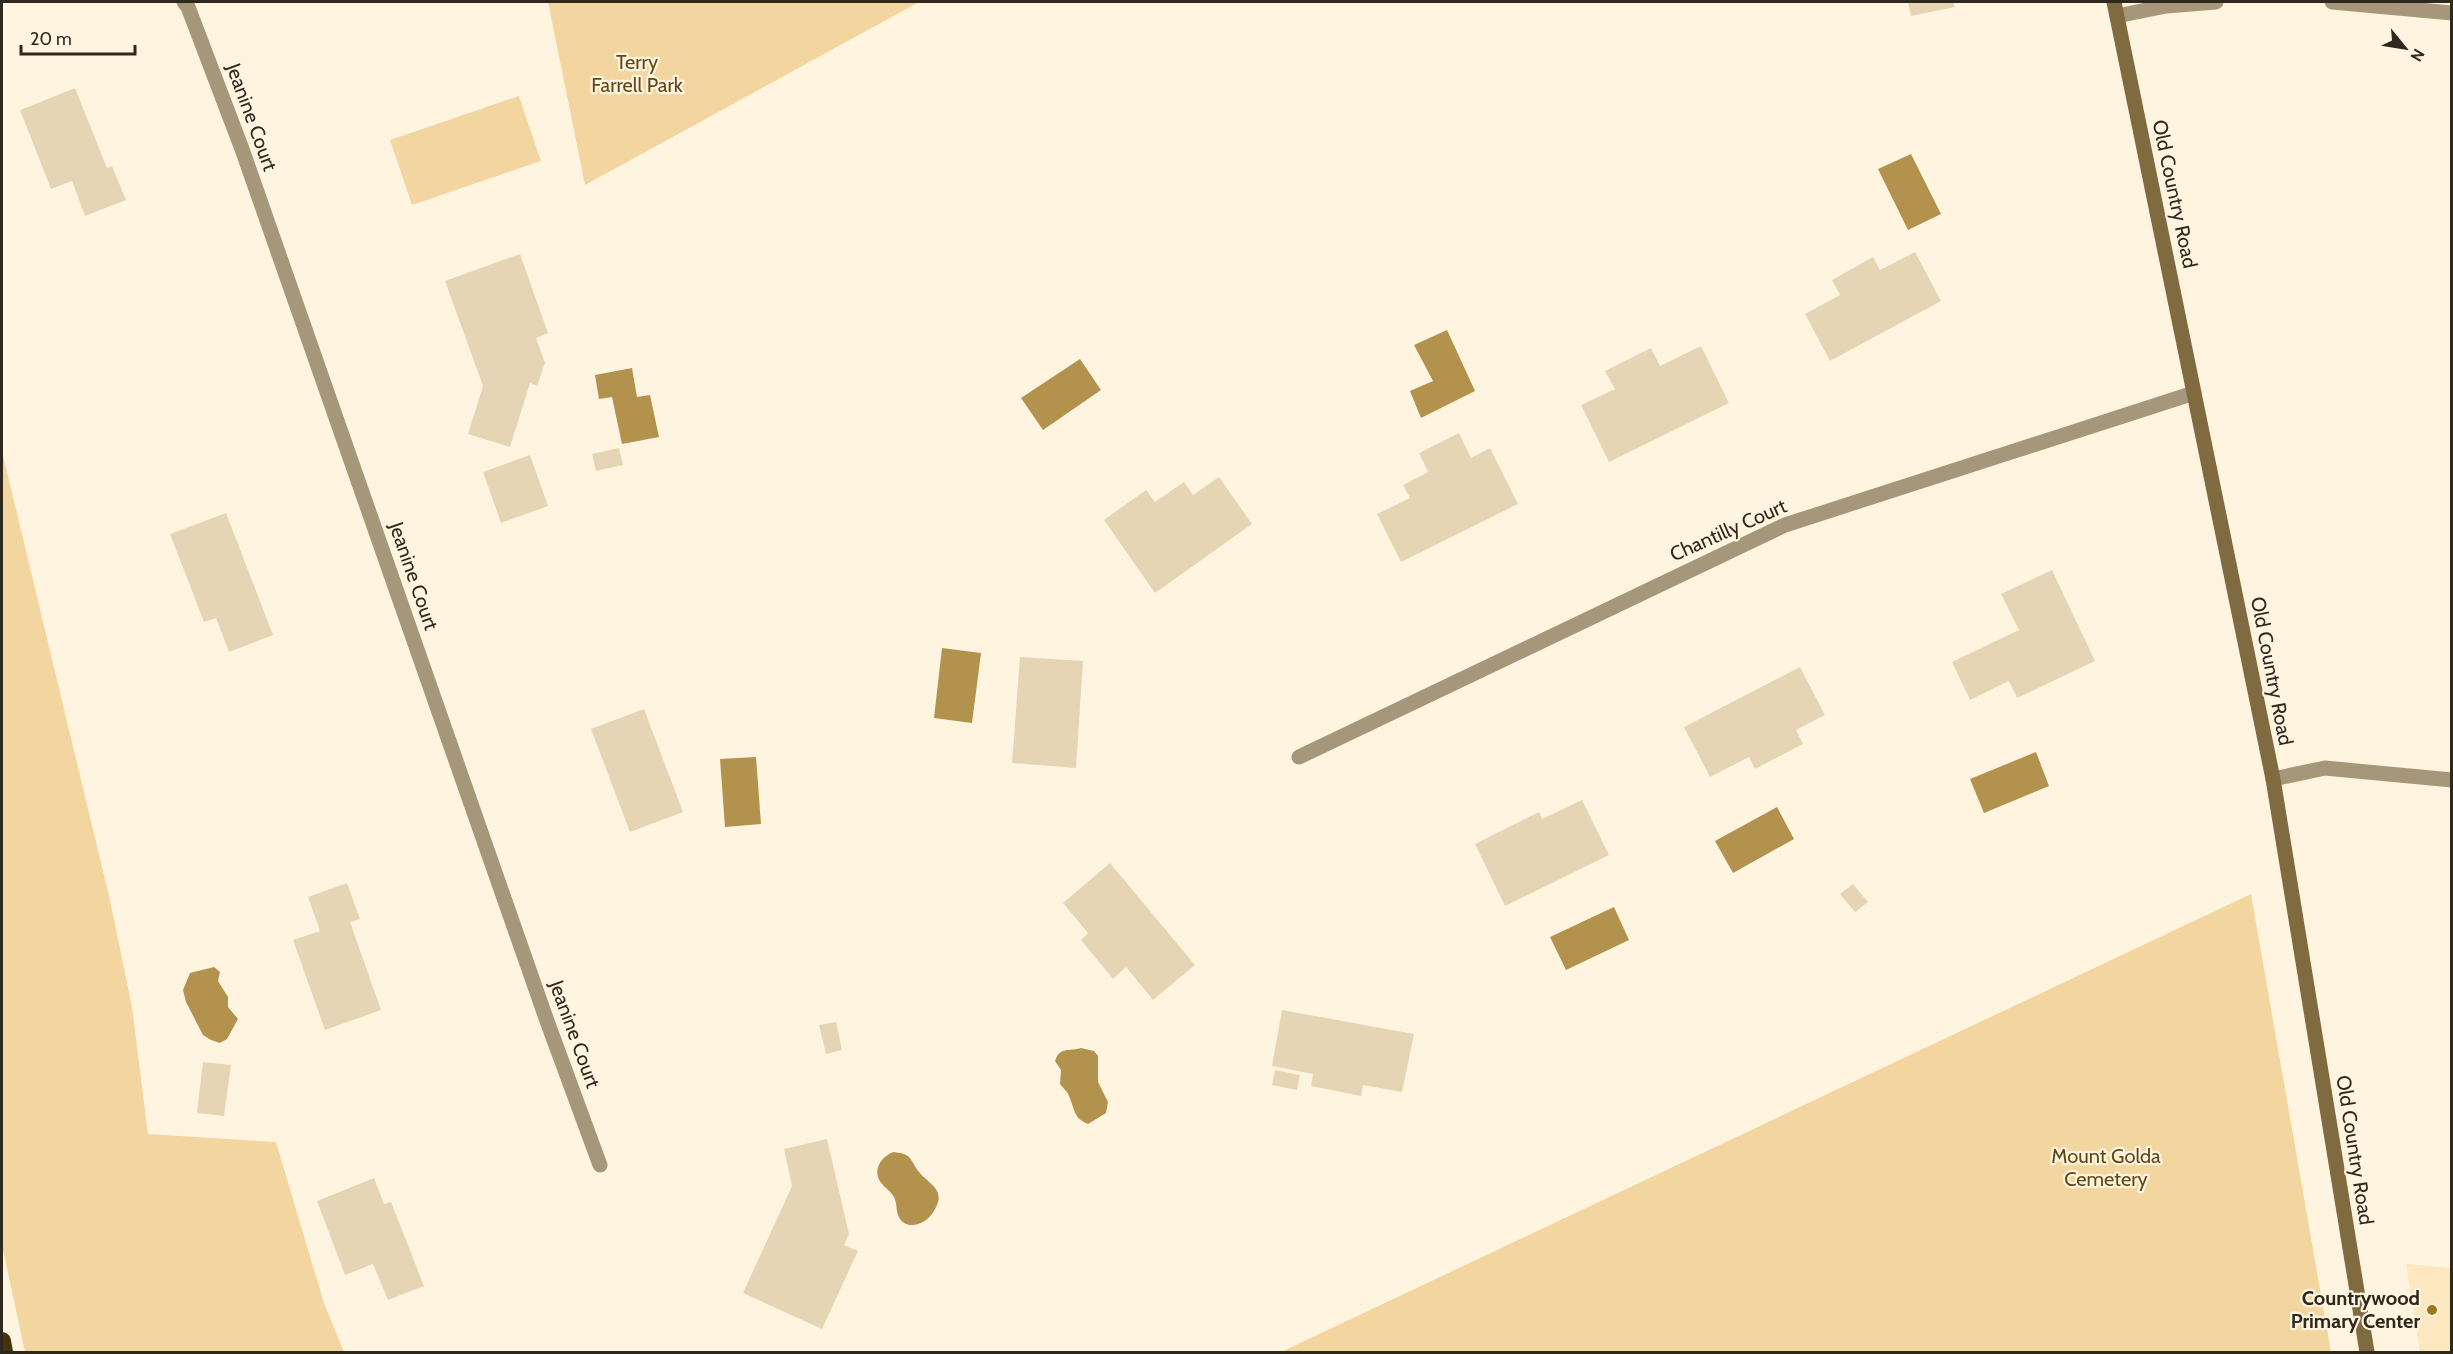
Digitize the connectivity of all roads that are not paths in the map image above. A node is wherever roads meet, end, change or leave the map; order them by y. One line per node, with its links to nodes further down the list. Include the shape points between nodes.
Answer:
1 (184, 2): 10 (street, Jeanine Court, via 242,149)
2 (2216, 2): 4 (street)
3 (2332, 2): 5 (street)
4 (2116, 9): 6 (main road, Old Country Road)
5 (2451, 13)
6 (2194, 393): 7 (street, Chantilly Court, via 1785,525); 8 (main road, Old Country Road)
7 (1299, 757)
8 (2272, 778): 9 (street, via 2325,768); 13 (main road, Old Country Road)
9 (2451, 780)
10 (600, 1165)
11 (2, 1341): 12 (highway)
12 (4, 1353)
13 (2367, 1353)

